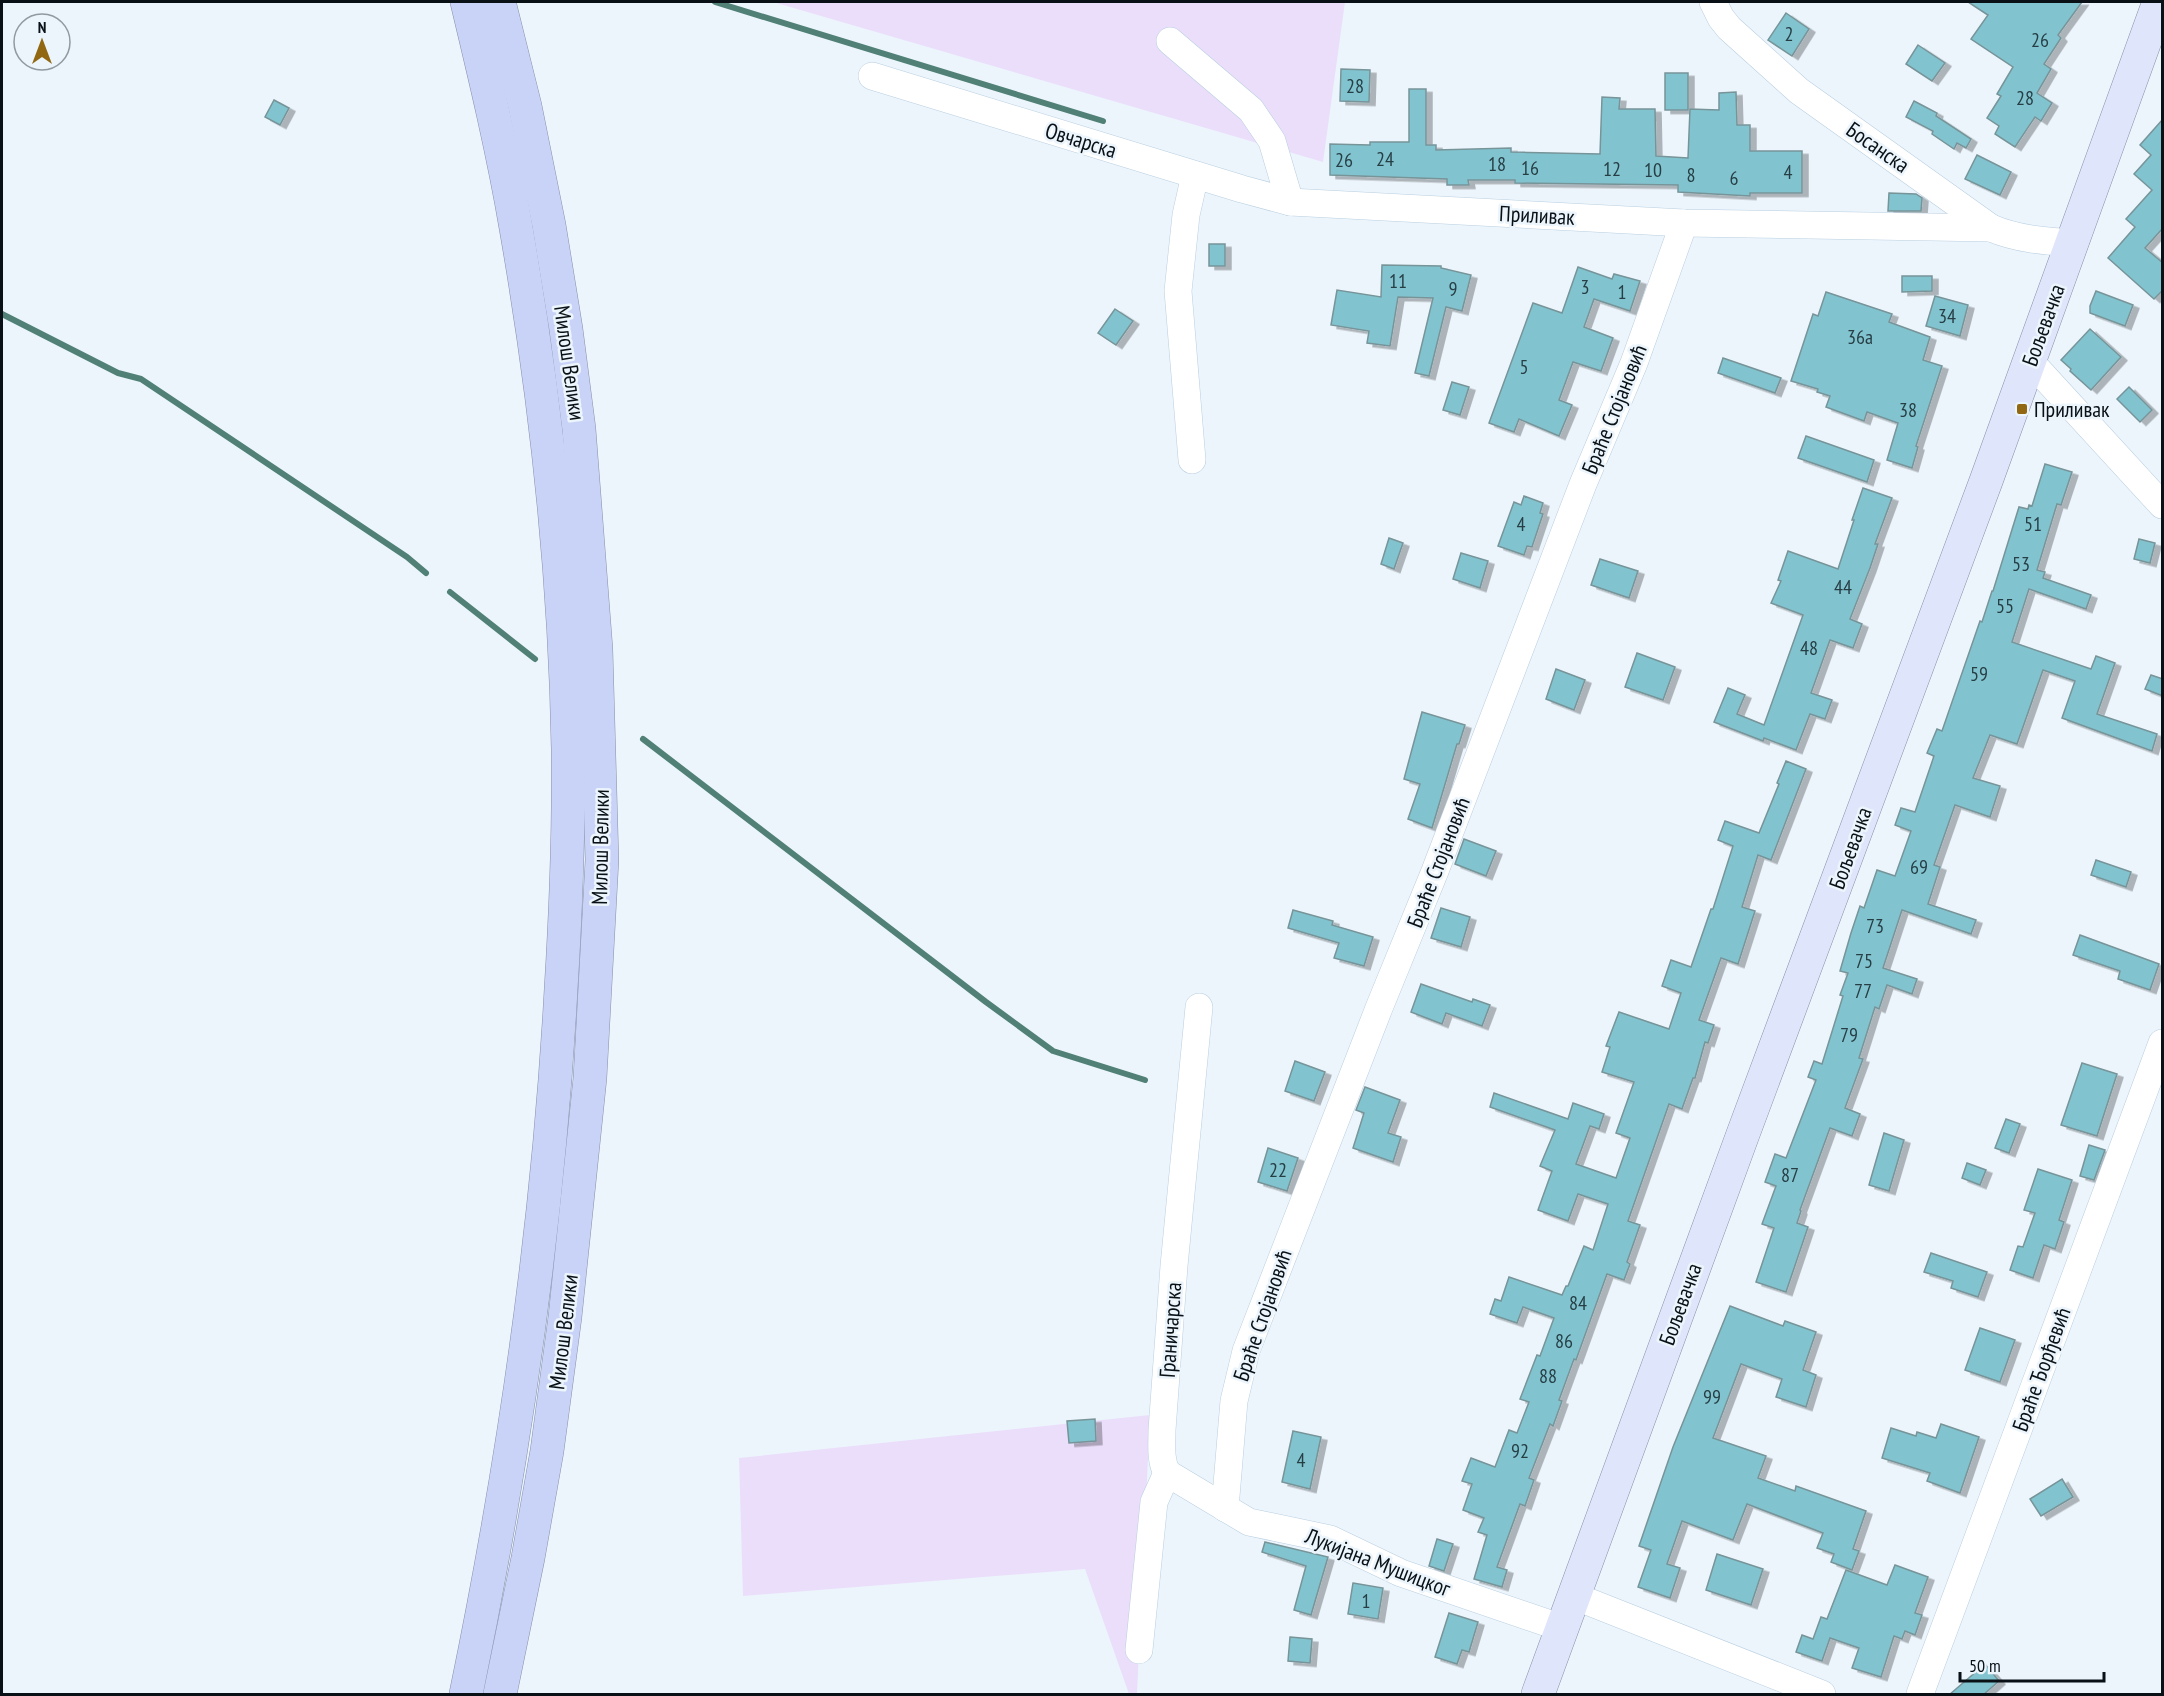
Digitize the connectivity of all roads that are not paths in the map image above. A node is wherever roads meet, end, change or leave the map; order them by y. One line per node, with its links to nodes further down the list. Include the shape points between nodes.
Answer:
1 (467, 2): 22 (highway, Милош Велики, via 516,226 546,430 564,647 568,858 556,1076 532,1313 495,1552)
2 (499, 2): 23 (highway, Милош Велики, via 549,225 579,429 596,649 602,860 590,1078 565,1317 547,1451)
3 (1713, 2): 10 (street, Босанска, via 1729,28 1799,91)
4 (2159, 2): 11 (main road, Бољевачка)
5 (1170, 41): 8 (street, via 1251,110 1272,141)
6 (872, 76): 7 (street, Овчарска)
7 (1195, 175): 8 (street, Овчарска); 13 (street, via 1186,215 1178,291)
8 (1290, 201): 9 (street, Приливак)
9 (1684, 223): 10 (street, Приливак); 18 (street, Браће Стојановић, via 1634,363 1583,484 1246,1351 1234,1401)
10 (1991, 228): 11 (street, Босанска, via 2021,238)
11 (2072, 243): 12 (main road, Бољевачка)
12 (2030, 361): 14 (street); 19 (main road, Бољевачка)
13 (1192, 460)
14 (2163, 505)
15 (1199, 1007): 17 (street, Граничарска, via 1162,1430)
16 (2163, 1043): 26 (street, Браће Ђорђевић)
17 (1167, 1473): 18 (street, Лукијана Мушицког); 21 (street, via 1154,1502)
18 (1226, 1508): 20 (street, Лукијана Мушицког, via 1249,1522 1330,1539 1401,1573)
19 (1574, 1596): 20 (main road, Бољевачка); 25 (street)
20 (1562, 1628): 24 (main road, Бољевачка)
21 (1138, 1650)
22 (466, 1695)
23 (500, 1695)
24 (1538, 1695)
25 (1822, 1695)
26 (1920, 1695)

